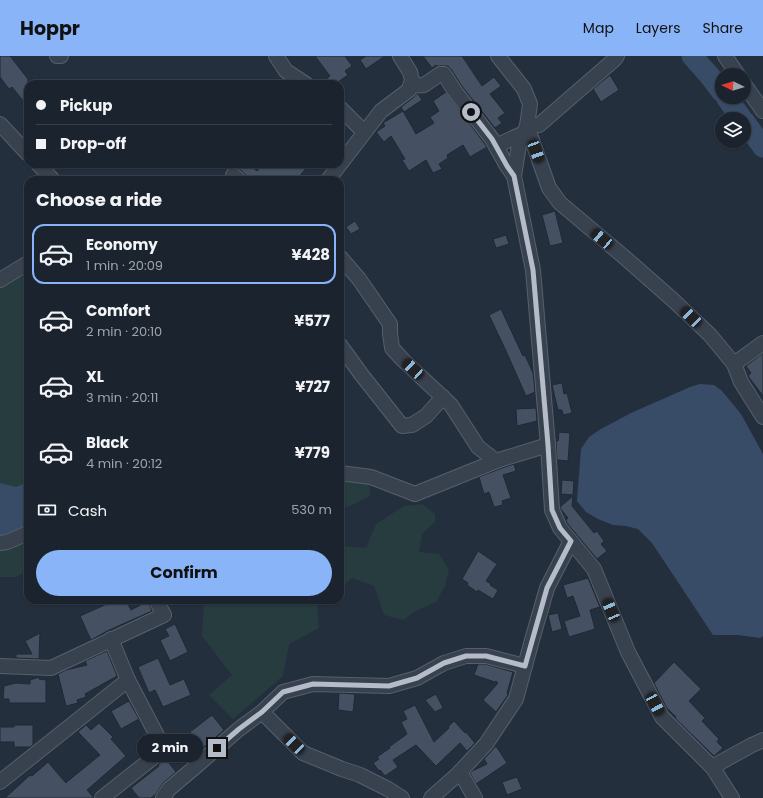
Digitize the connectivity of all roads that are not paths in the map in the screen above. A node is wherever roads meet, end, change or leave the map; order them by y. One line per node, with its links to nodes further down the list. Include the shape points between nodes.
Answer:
1 (57, 56): 2 (street)
2 (60, 56)
3 (276, 56): 9 (street, via 286,71)
4 (400, 56): 10 (street, via 410,72)
5 (498, 56): 15 (street, via 524,88 530,104)
6 (617, 56): 15 (street, via 539,125)
7 (725, 56): 8 (street)
8 (733, 68)
9 (300, 80)
10 (410, 86): 16 (street, via 409,90 381,111); 17 (street, via 424,85 444,74)
11 (751, 94): 12 (street)
12 (763, 110)
13 (344, 112): 16 (street)
14 (0, 124): 18 (street)
15 (526, 129): 17 (street); 22 (street, via 519,146); 28 (street, via 549,188 560,203 673,300 710,335)
16 (364, 132): 19 (street)
17 (496, 146): 22 (street)
18 (24, 150)
19 (344, 159)
20 (42, 168): 21 (street)
21 (49, 176)
22 (514, 176): 31 (street, via 533,270)
23 (344, 262): 29 (street, via 390,324 392,348)
24 (24, 265): 25 (street)
25 (0, 280)
26 (763, 343): 28 (street)
27 (344, 351): 29 (street, via 402,426 412,425 426,416)
28 (734, 364): 30 (street, via 741,382)
29 (443, 398): 32 (street, via 451,405 478,447)
30 (763, 417)
31 (548, 445): 32 (street); 35 (street, via 552,510 560,528)
32 (496, 461): 33 (street, via 415,494 371,477)
33 (344, 473)
34 (24, 535): 36 (street)
35 (571, 541): 40 (street, via 547,588); 44 (street, via 594,570 628,652 662,717)
36 (0, 543)
37 (158, 604): 38 (street, via 164,615)
38 (111, 639): 39 (street, via 51,668); 41 (street)
39 (0, 666)
40 (525, 666): 42 (street, via 486,656 466,656 444,663 417,678 389,686 313,684 283,692); 45 (street, via 516,699 486,744)
41 (128, 680): 46 (street); 47 (street, via 164,749)
42 (262, 712): 48 (street, via 169,789); 49 (street, via 303,753 360,775)
43 (763, 740): 44 (street)
44 (712, 766): 52 (street)
45 (460, 772): 50 (street); 51 (street)
46 (0, 782)
47 (102, 798)
48 (163, 798)
49 (402, 798)
50 (431, 798)
51 (476, 798)
52 (732, 798)

